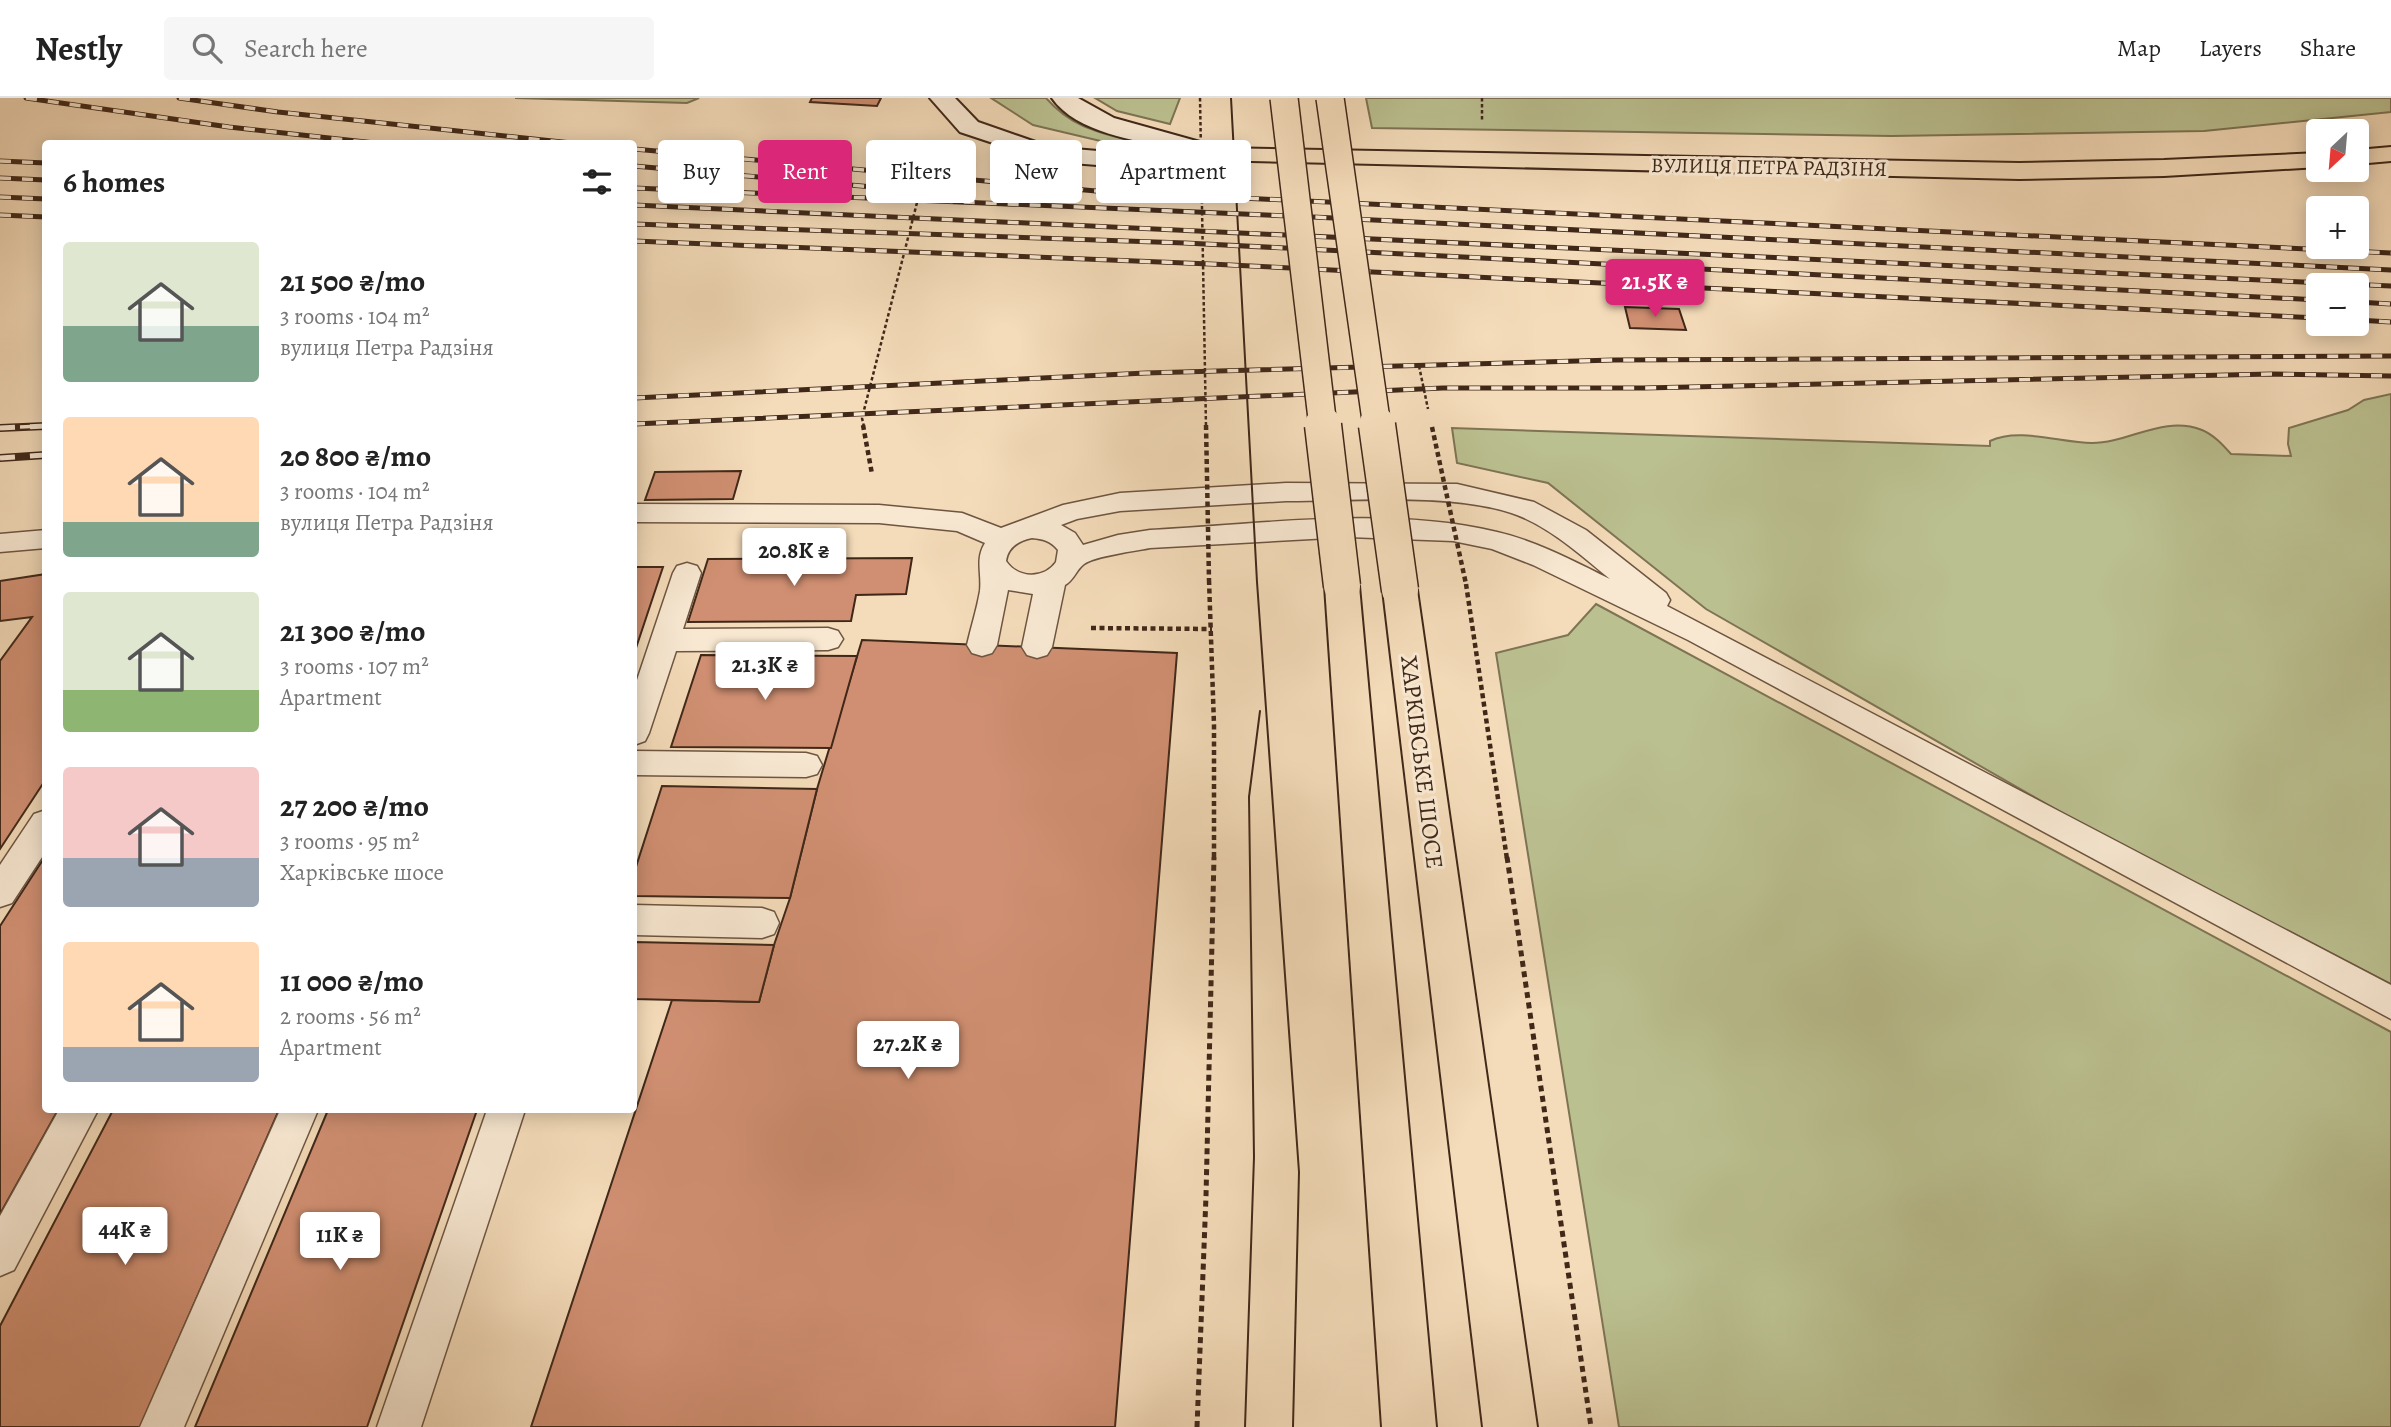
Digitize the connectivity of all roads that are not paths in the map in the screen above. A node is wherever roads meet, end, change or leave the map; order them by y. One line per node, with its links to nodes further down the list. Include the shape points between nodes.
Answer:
1 (942, 98): 9 (main road, ВУЛИЦЯ ПЕТРА РАДЗІНЯ, via 969,127 1047,154)
2 (1064, 98): 5 (main road, ВУЛИЦЯ ПЕТРА РАДЗІНЯ, via 1083,113)
3 (1284, 98): 38 (main road, bridge, via 1342,586)
4 (1330, 98): 39 (main road, ХАРКІВСЬКЕ ШОСЕ, bridge)
5 (1166, 140)
6 (2391, 154): 8 (main road)
7 (1251, 156): 10 (main road, ВУЛИЦЯ ПЕТРА РАДЗІНЯ, via 2019,171)
8 (2370, 156)
9 (1096, 158)
10 (2306, 161)
11 (637, 513): 12 (lane, via 879,514 962,522)
12 (1012, 535): 15 (lane, via 1044,529 1062,536 1069,543); 16 (lane, via 992,554); 18 (lane, via 1073,510 1120,502 1286,492 1457,493 1525,508 1576,537)
13 (42, 539): 14 (lane)
14 (0, 543)
15 (1063, 568): 16 (lane, via 1044,583 1021,584); 18 (lane, via 1118,544 1150,539 1348,528 1454,532 1543,558); 22 (lane, via 1048,592)
16 (995, 570): 21 (lane)
17 (687, 573): 20 (lane)
18 (1698, 633): 31 (lane)
19 (828, 639): 20 (lane)
20 (665, 640): 23 (lane)
21 (982, 645)
22 (1037, 647)
23 (642, 684): 24 (lane)
24 (637, 715)
25 (637, 763): 26 (lane)
26 (806, 765)
27 (42, 828): 28 (lane)
28 (0, 893)
29 (637, 919): 30 (lane)
30 (762, 923)
31 (2391, 1003)
32 (77, 1113): 35 (lane)
33 (298, 1113): 36 (lane)
34 (505, 1113): 37 (lane)
35 (0, 1256)
36 (162, 1427)
37 (399, 1427)
38 (1409, 1427)
39 (1510, 1427)

